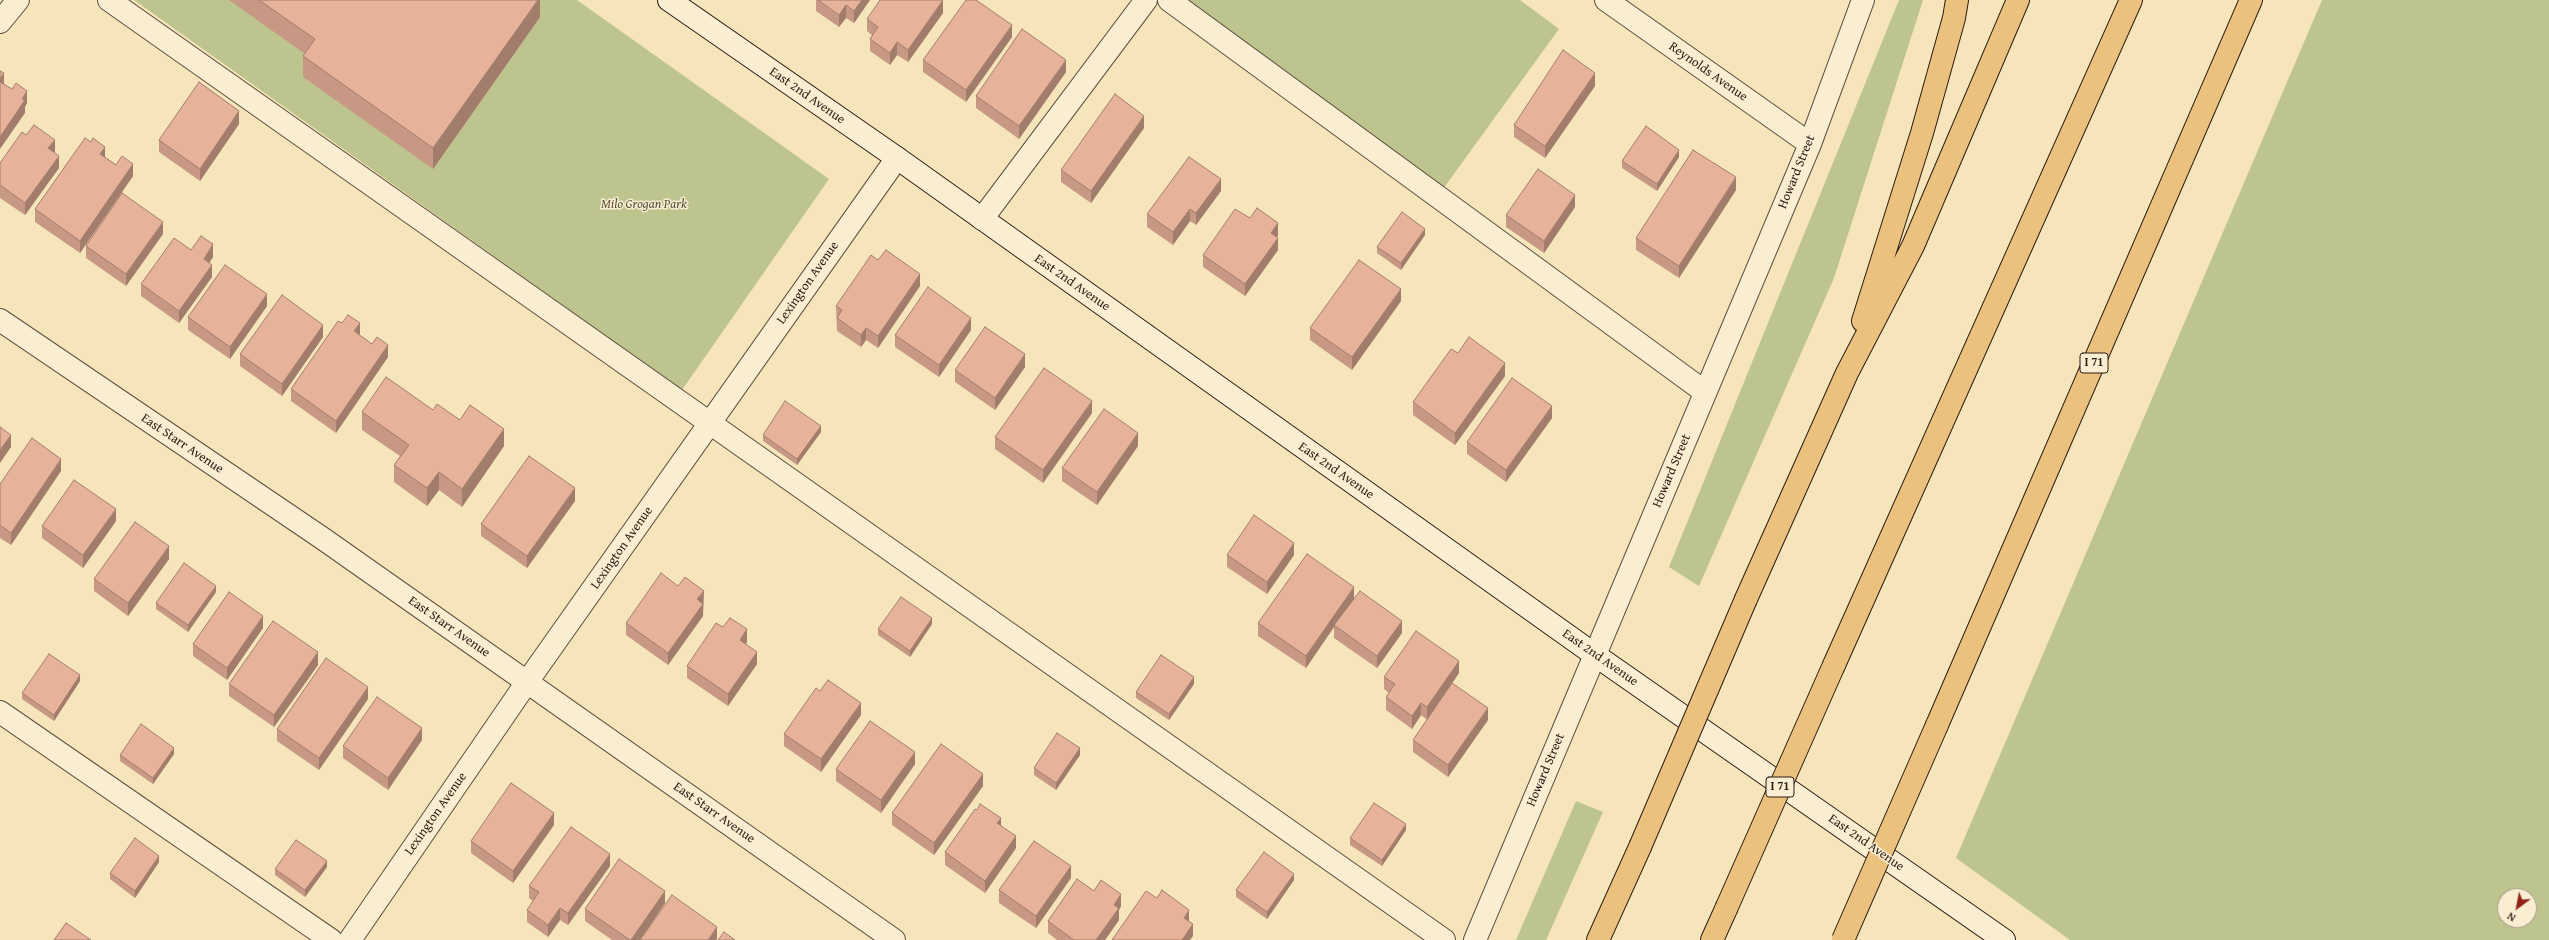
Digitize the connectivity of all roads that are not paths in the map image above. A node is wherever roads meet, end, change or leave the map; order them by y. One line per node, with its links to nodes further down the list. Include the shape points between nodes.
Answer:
1 (18, 0): 12 (street)
2 (109, 0): 19 (street)
3 (669, 0): 14 (street, East 2nd Avenue)
4 (1146, 0): 15 (street)
5 (1169, 0): 18 (street)
6 (1606, 0): 13 (street, Reynolds Avenue)
7 (1863, 0): 13 (street, Howard Street)
8 (1957, 0): 17 (highway, via 1922,133)
9 (2018, 0): 17 (highway, via 1913,246)
10 (2131, 0): 29 (highway, I 71, bridge)
11 (2251, 0): 30 (highway, I 71, bridge)
12 (0, 22)
13 (1810, 144): 18 (street, Howard Street)
14 (897, 158): 15 (street, East 2nd Avenue); 19 (street, Lexington Avenue)
15 (982, 219): 20 (street, East 2nd Avenue)
16 (0, 320): 21 (street, East Starr Avenue, via 322,538)
17 (1847, 373): 28 (highway, bridge)
18 (1705, 392): 20 (street, Howard Street)
19 (709, 424): 21 (street, Lexington Avenue); 26 (street)
20 (1594, 655): 27 (street, Howard Street); 31 (street, East 2nd Avenue)
21 (527, 682): 24 (street, Lexington Avenue); 25 (street, East Starr Avenue)
22 (0, 712): 23 (street)
23 (331, 940)
24 (350, 940)
25 (894, 940)
26 (1444, 940)
27 (1474, 940)
28 (1598, 940)
29 (1712, 940)
30 (1843, 940)
31 (2004, 940)

